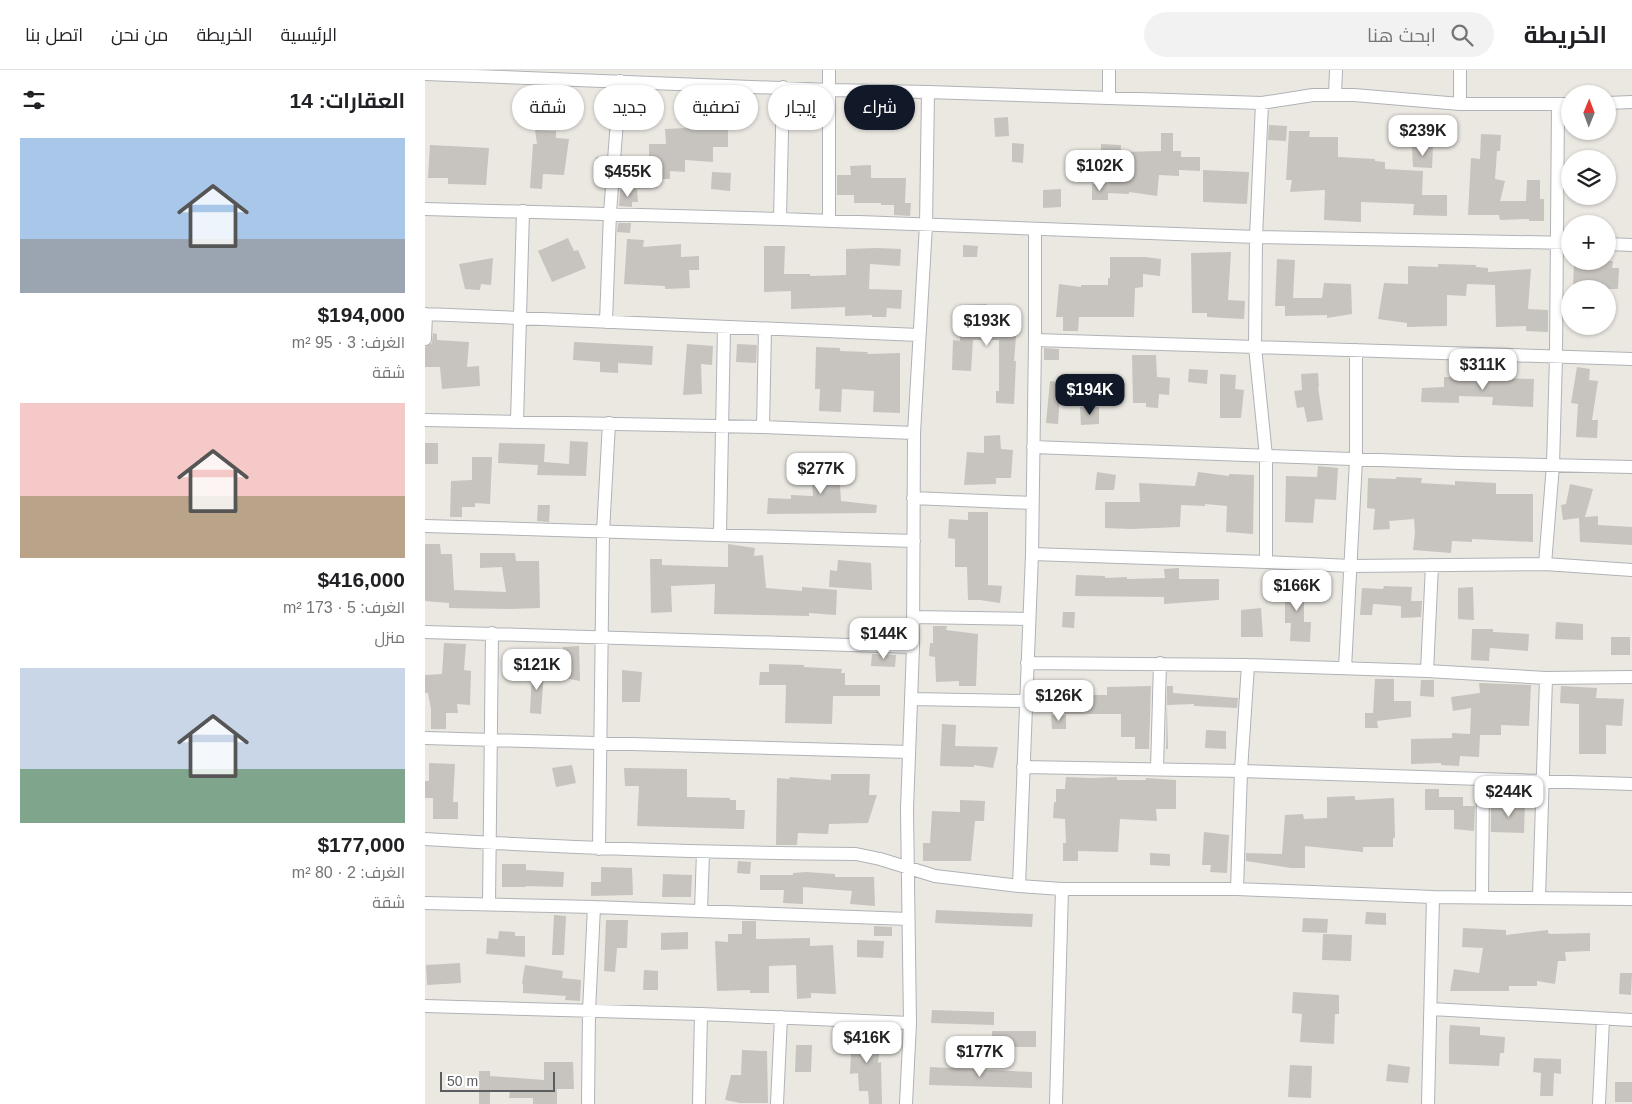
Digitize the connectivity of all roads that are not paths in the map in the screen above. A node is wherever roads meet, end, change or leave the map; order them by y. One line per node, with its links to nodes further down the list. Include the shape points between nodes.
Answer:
1 (829, 70): 8 (street)
2 (1109, 70): 13 (street)
3 (1336, 70): 12 (street)
4 (1460, 70): 17 (street)
5 (425, 74): 6 (street)
6 (513, 74): 7 (street)
7 (620, 81): 9 (street); 24 (street)
8 (830, 85)
9 (768, 86)
10 (834, 90): 11 (street)
11 (928, 92): 13 (street); 28 (street)
12 (1335, 95): 15 (street, via 1313,94); 17 (street)
13 (1109, 98): 15 (street)
14 (1632, 102): 16 (street)
15 (1262, 103): 30 (street)
16 (1616, 103)
17 (1459, 104): 18 (street)
18 (1561, 104)
19 (782, 130): 26 (street)
20 (830, 130): 27 (street)
21 (1564, 140): 25 (street)
22 (425, 209): 23 (street)
23 (523, 211): 24 (street); 36 (street)
24 (611, 214): 26 (street); 37 (street)
25 (1563, 215)
26 (780, 219): 27 (street)
27 (829, 221): 28 (street)
28 (926, 225): 29 (street); 40 (street)
29 (1035, 229): 30 (street); 42 (street)
30 (1256, 237): 31 (street); 43 (street)
31 (1561, 243)
32 (1616, 244): 33 (street)
33 (1632, 245)
34 (1562, 270): 45 (street)
35 (425, 314): 36 (street); 41 (street)
36 (520, 317): 37 (street); 48 (street)
37 (606, 322): 38 (street)
38 (724, 327): 39 (street); 50 (street)
39 (765, 329): 40 (street); 51 (street)
40 (919, 335): 52 (street)
41 (425, 339)
42 (1035, 340): 43 (street); 53 (street)
43 (1255, 347): 44 (street); 54 (street)
44 (1356, 350): 45 (street); 55 (street)
45 (1557, 356): 46 (street); 56 (street)
46 (1632, 359)
47 (425, 420): 48 (street)
48 (517, 422): 49 (street)
49 (609, 423): 50 (street); 61 (street)
50 (722, 426): 51 (street); 62 (street)
51 (763, 426): 52 (street)
52 (914, 433): 58 (street)
53 (1033, 447): 54 (street); 59 (street)
54 (1266, 456): 55 (street); 65 (street)
55 (1356, 460): 56 (street); 68 (street)
56 (1553, 465): 57 (street); 66 (street)
57 (1632, 467)
58 (913, 498): 59 (street); 63 (street)
59 (1032, 503): 64 (street)
60 (425, 526): 61 (street)
61 (603, 532): 62 (street); 74 (street)
62 (720, 534): 63 (street)
63 (914, 541): 70 (street)
64 (1032, 554): 65 (street); 71 (street)
65 (1266, 562): 68 (street)
66 (1545, 564): 67 (street); 69 (street)
67 (1432, 565): 68 (street); 80 (street)
68 (1351, 566): 79 (street)
69 (1632, 570)
70 (914, 617): 71 (street); 75 (street)
71 (1029, 619): 76 (street)
72 (425, 632): 73 (street)
73 (492, 633): 74 (street); 86 (street)
74 (602, 636): 75 (street); 87 (street)
75 (913, 647): 83 (street)
76 (1027, 663): 77 (street); 84 (street)
77 (1160, 664): 78 (street); 90 (street)
78 (1247, 666): 79 (street); 91 (street)
79 (1345, 668): 80 (street)
80 (1427, 671): 82 (street)
81 (1632, 677): 82 (street)
82 (1546, 678): 93 (street)
83 (911, 699): 84 (street); 88 (street)
84 (1025, 701): 89 (street)
85 (425, 738): 86 (street)
86 (491, 740): 87 (street); 96 (street)
87 (601, 743): 88 (street); 97 (street)
88 (909, 752): 99 (street)
89 (1023, 767): 90 (street); 100 (street)
90 (1157, 769): 91 (street)
91 (1241, 771): 92 (street); 102 (street)
92 (1483, 779): 93 (street); 104 (street)
93 (1543, 781): 94 (street); 105 (street)
94 (1632, 784)
95 (425, 839): 96 (street)
96 (490, 843): 97 (street); 108 (street)
97 (599, 849): 98 (street)
98 (703, 852): 99 (street, via 856,854); 110 (street)
99 (908, 868): 100 (street, via 935,876); 111 (street)
100 (1019, 886): 101 (street)
101 (1062, 889): 102 (street); 124 (street)
102 (1237, 889): 103 (street)
103 (1433, 897): 104 (street); 113 (street)
104 (1482, 897): 105 (street)
105 (1539, 898): 106 (street)
106 (1632, 899)
107 (425, 903): 108 (street)
108 (489, 904): 109 (street)
109 (594, 907): 110 (street); 114 (street)
110 (701, 911): 111 (street)
111 (908, 920): 119 (street)
112 (425, 1006): 114 (street)
113 (1431, 1009): 117 (street); 125 (street)
114 (589, 1011): 115 (street); 120 (street)
115 (701, 1014): 116 (street); 121 (street)
116 (781, 1017): 119 (street); 122 (street)
117 (1603, 1019): 118 (street); 126 (street)
118 (1632, 1020)
119 (910, 1023): 123 (street)
120 (587, 1104)
121 (699, 1104)
122 (777, 1104)
123 (906, 1104)
124 (1056, 1104)
125 (1428, 1104)
126 (1599, 1104)

